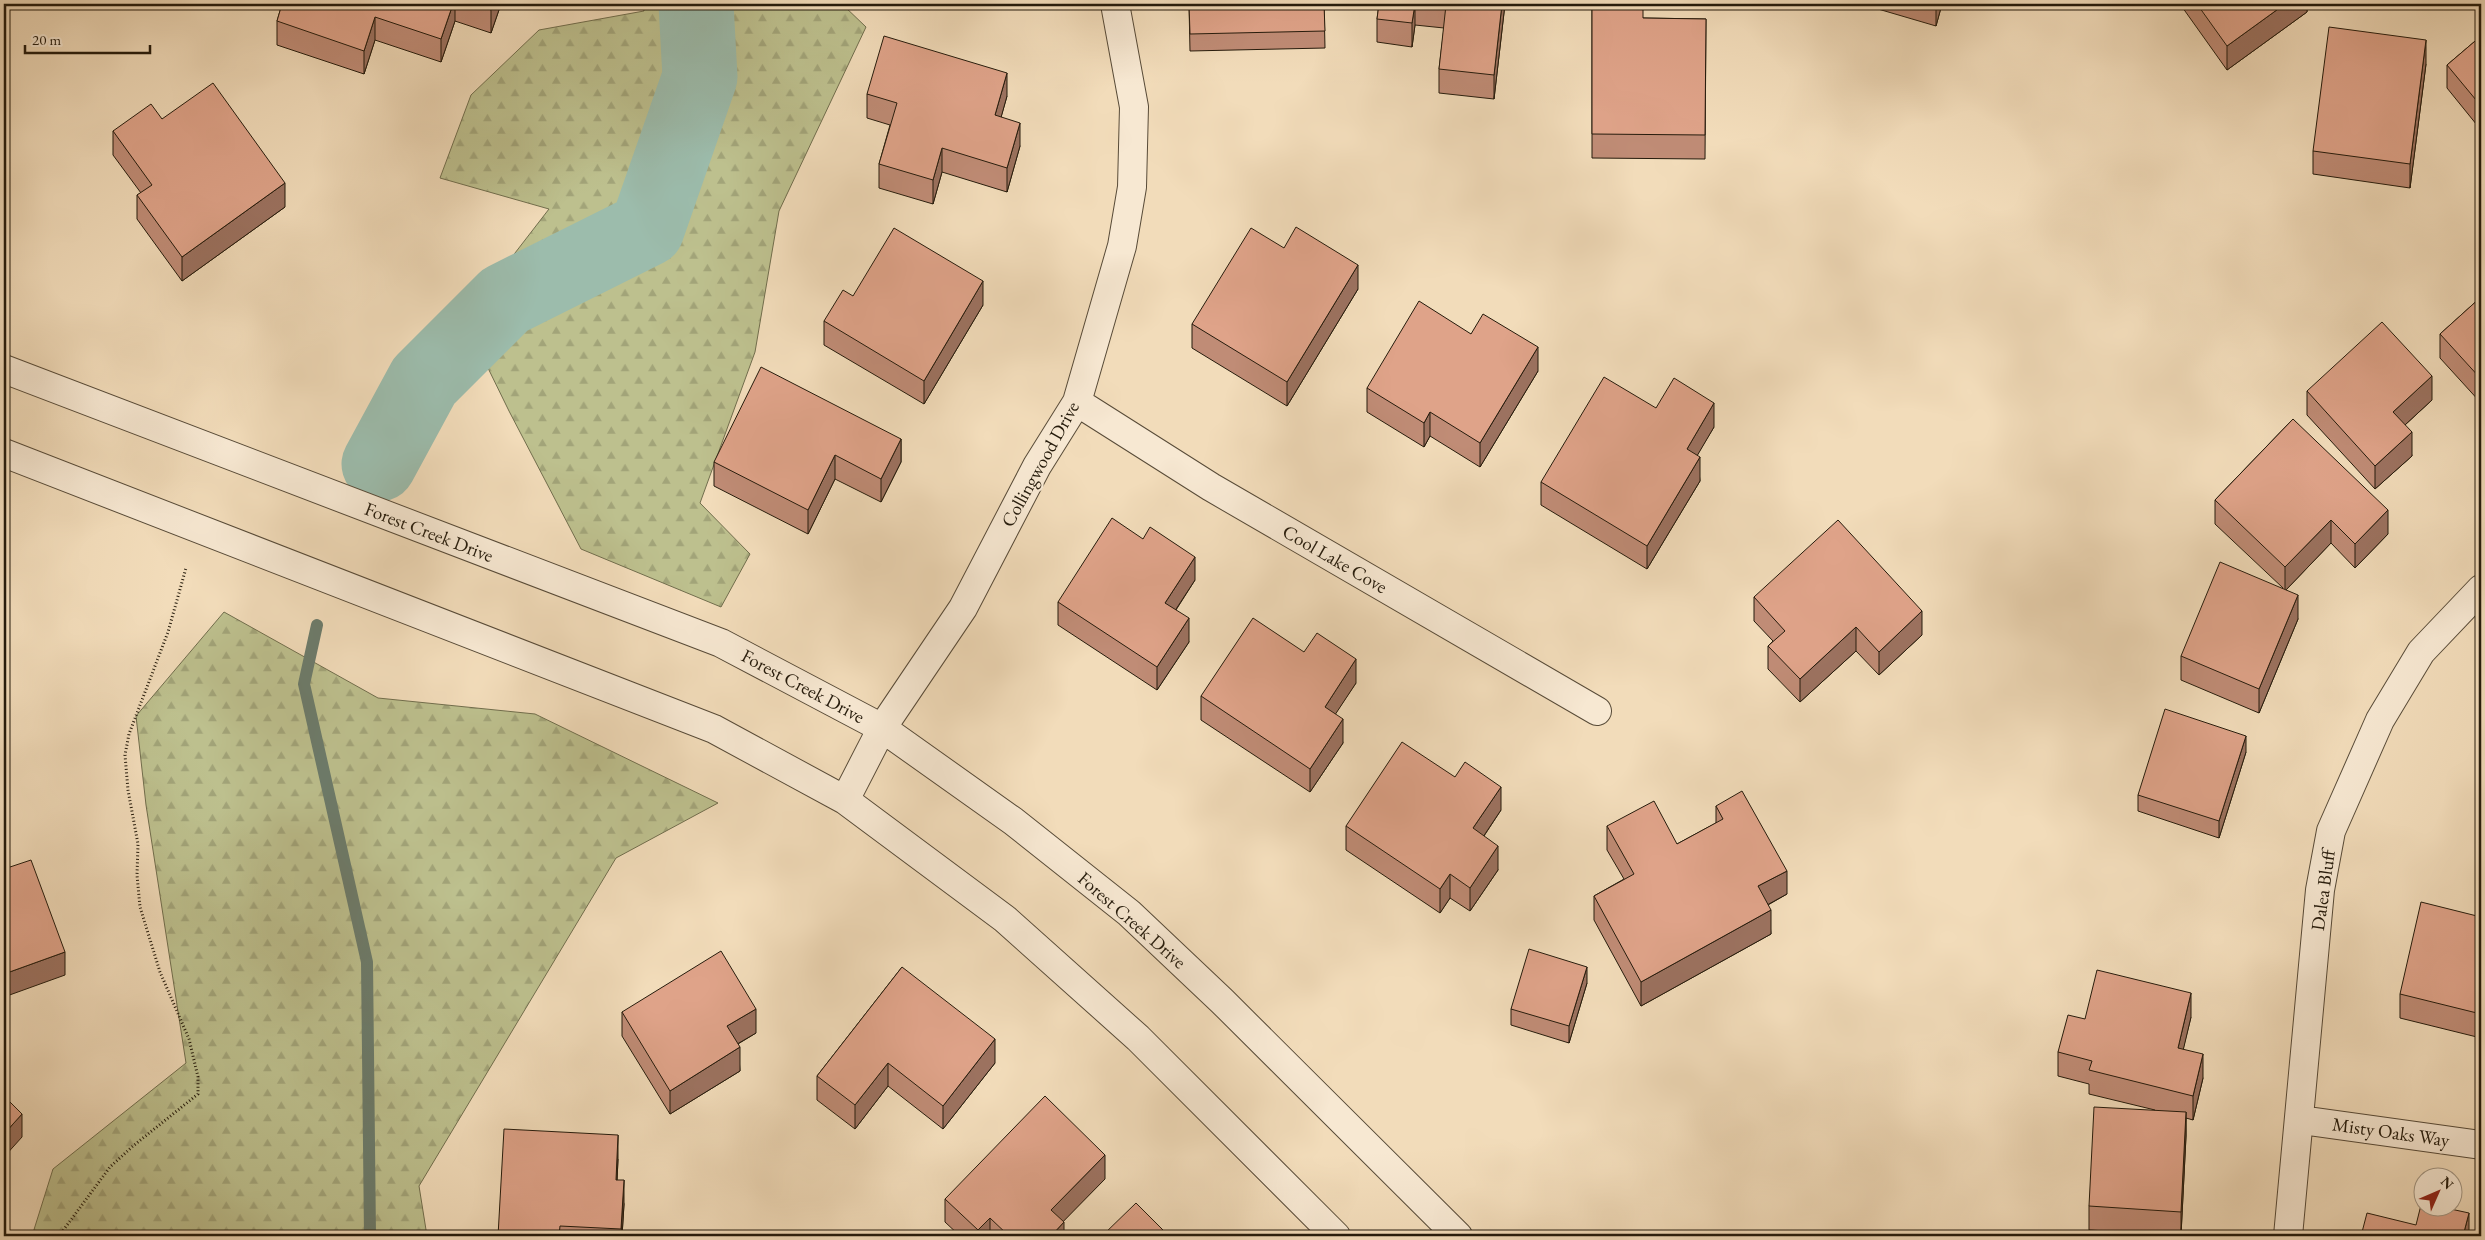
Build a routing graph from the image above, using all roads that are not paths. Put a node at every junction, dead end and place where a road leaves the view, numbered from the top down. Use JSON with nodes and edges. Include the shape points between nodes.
{"nodes":[{"id":1,"x":1115,"y":4,"type":"edge"},
{"id":2,"x":4,"y":369,"type":"edge"},
{"id":3,"x":1077,"y":402,"type":"junction"},
{"id":4,"x":4,"y":453,"type":"edge"},
{"id":5,"x":2481,"y":589,"type":"edge"},
{"id":6,"x":1597,"y":711,"type":"dead end"},
{"id":7,"x":882,"y":728,"type":"junction"},
{"id":8,"x":845,"y":800,"type":"junction"},
{"id":9,"x":2300,"y":1120,"type":"junction"},
{"id":10,"x":2481,"y":1145,"type":"edge"},
{"id":11,"x":1443,"y":1231,"type":"edge"},
{"id":12,"x":1336,"y":1236,"type":"edge"},
{"id":13,"x":2288,"y":1236,"type":"edge"}],
"edges":[{"from":1,"to":3,"type":"street","name":"Collingwood Drive","via":[[1134,107],[1132,187],[1122,246]]},
{"from":2,"to":7,"type":"street","name":"Forest Creek Drive","via":[[721,643]]},
{"from":3,"to":6,"type":"street","name":"Cool Lake Cove","via":[[1211,487]]},
{"from":3,"to":7,"type":"street","name":"Collingwood Drive","via":[[1037,466],[963,608]]},
{"from":4,"to":8,"type":"street","via":[[714,729]]},
{"from":5,"to":9,"type":"street","name":"Dalea Bluff","via":[[2422,652],[2380,720],[2331,831],[2320,890]]},
{"from":7,"to":8,"type":"street","name":"Collingwood Drive"},
{"from":7,"to":11,"type":"street","name":"Forest Creek Drive","via":[[1013,821],[1129,913],[1222,1001]]},
{"from":8,"to":12,"type":"street","via":[[1012,926],[1138,1038]]},
{"from":9,"to":10,"type":"street","name":"Misty Oaks Way"},
{"from":9,"to":13,"type":"street","name":"Dalea Bluff"}]}
